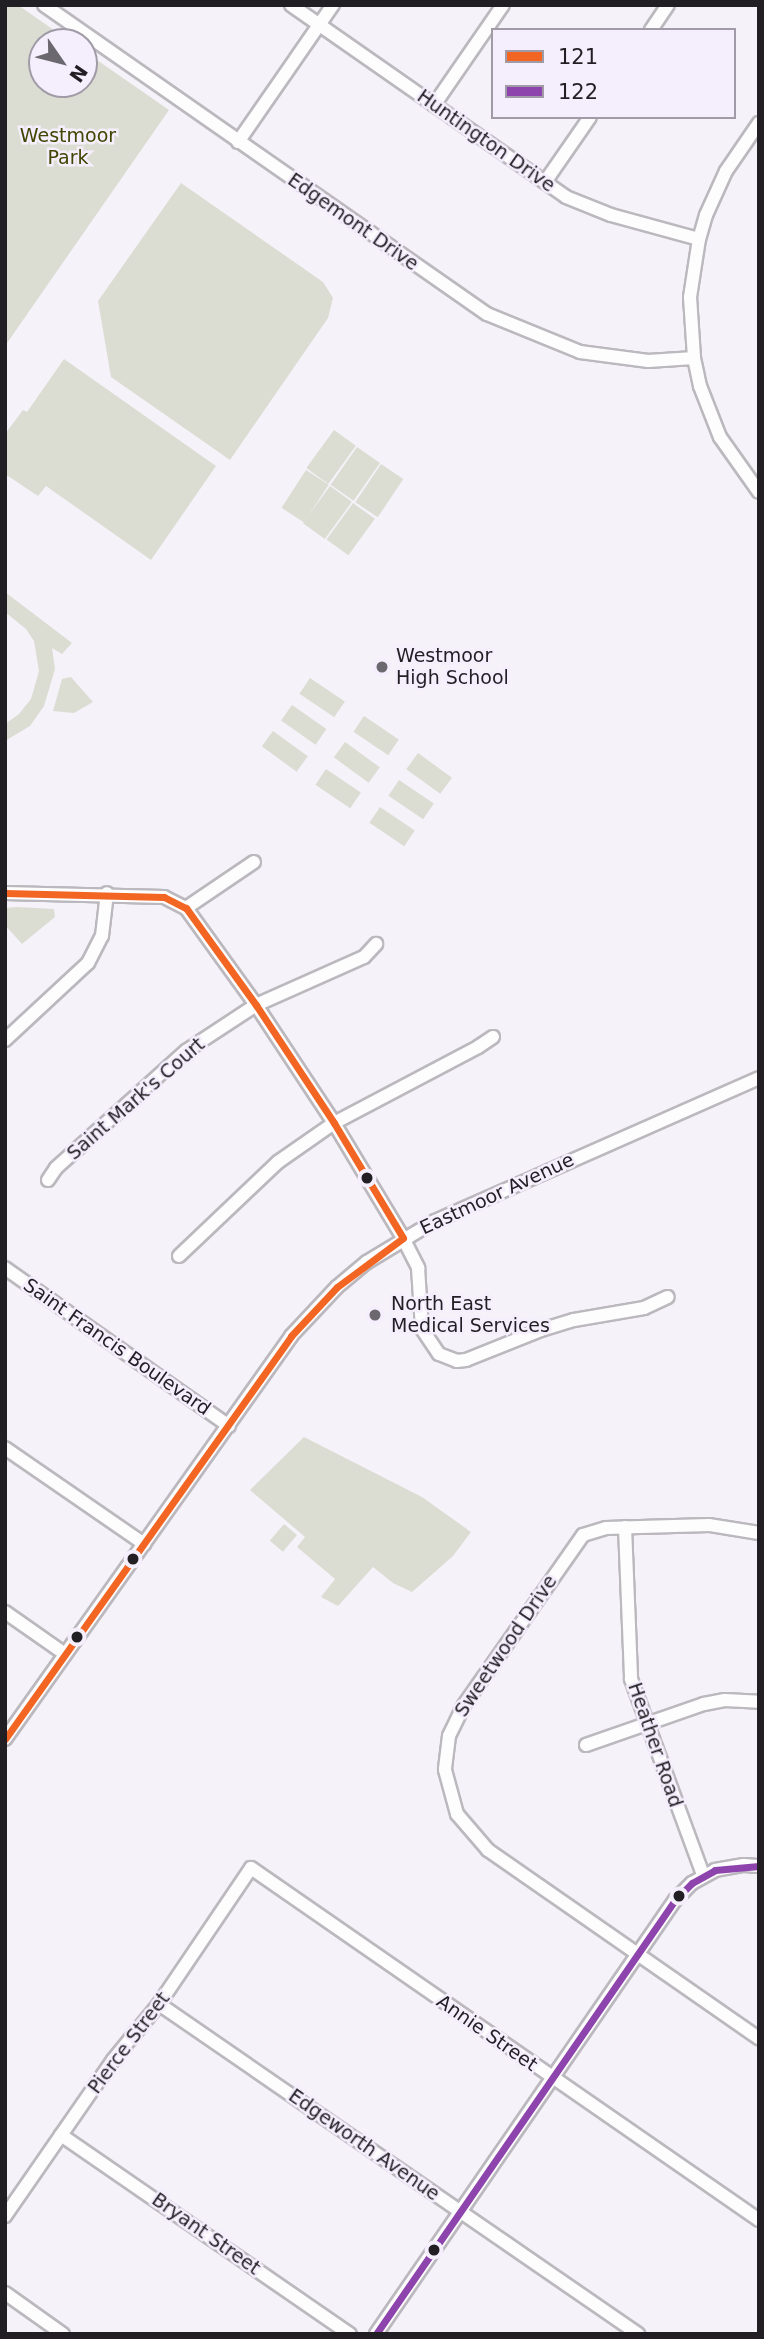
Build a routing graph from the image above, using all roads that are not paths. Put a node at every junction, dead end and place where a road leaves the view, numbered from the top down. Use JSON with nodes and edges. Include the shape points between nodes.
{"nodes":[{"id":1,"x":44,"y":5,"type":"edge"},
{"id":2,"x":291,"y":5,"type":"edge"},
{"id":3,"x":333,"y":5,"type":"edge"},
{"id":4,"x":503,"y":5,"type":"edge"},
{"id":5,"x":668,"y":5,"type":"edge"},
{"id":6,"x":319,"y":25,"type":"junction"},
{"id":7,"x":652,"y":28,"type":"edge"},
{"id":8,"x":434,"y":104,"type":"junction"},
{"id":9,"x":589,"y":119,"type":"edge"},
{"id":10,"x":759,"y":123,"type":"edge"},
{"id":11,"x":238,"y":142,"type":"junction"},
{"id":12,"x":545,"y":182,"type":"junction"},
{"id":13,"x":699,"y":239,"type":"junction"},
{"id":14,"x":694,"y":358,"type":"junction"},
{"id":15,"x":759,"y":492,"type":"edge"},
{"id":16,"x":254,"y":862,"type":"dead end"},
{"id":17,"x":5,"y":893,"type":"edge"},
{"id":18,"x":107,"y":893,"type":"junction"},
{"id":19,"x":186,"y":908,"type":"junction"},
{"id":20,"x":376,"y":944,"type":"dead end"},
{"id":21,"x":256,"y":1005,"type":"junction"},
{"id":22,"x":492,"y":1037,"type":"dead end"},
{"id":23,"x":5,"y":1040,"type":"edge"},
{"id":24,"x":759,"y":1078,"type":"edge"},
{"id":25,"x":334,"y":1123,"type":"junction"},
{"id":26,"x":48,"y":1180,"type":"dead end"},
{"id":27,"x":404,"y":1238,"type":"junction"},
{"id":28,"x":179,"y":1256,"type":"dead end"},
{"id":29,"x":5,"y":1268,"type":"edge"},
{"id":30,"x":668,"y":1297,"type":"dead end"},
{"id":31,"x":229,"y":1426,"type":"junction"},
{"id":32,"x":5,"y":1448,"type":"edge"},
{"id":33,"x":625,"y":1527,"type":"junction"},
{"id":34,"x":759,"y":1533,"type":"edge"},
{"id":35,"x":144,"y":1544,"type":"junction"},
{"id":36,"x":5,"y":1612,"type":"edge"},
{"id":37,"x":65,"y":1654,"type":"junction"},
{"id":38,"x":759,"y":1702,"type":"edge"},
{"id":39,"x":645,"y":1723,"type":"junction"},
{"id":40,"x":5,"y":1739,"type":"edge"},
{"id":41,"x":586,"y":1745,"type":"dead end"},
{"id":42,"x":759,"y":1866,"type":"edge"},
{"id":43,"x":251,"y":1868,"type":"joint"},
{"id":44,"x":703,"y":1875,"type":"junction"},
{"id":45,"x":637,"y":1954,"type":"junction"},
{"id":46,"x":159,"y":2004,"type":"junction"},
{"id":47,"x":759,"y":2038,"type":"edge"},
{"id":48,"x":552,"y":2078,"type":"junction"},
{"id":49,"x":61,"y":2135,"type":"junction"},
{"id":50,"x":460,"y":2211,"type":"junction"},
{"id":51,"x":5,"y":2216,"type":"edge"},
{"id":52,"x":759,"y":2220,"type":"edge"},
{"id":53,"x":5,"y":2294,"type":"edge"},
{"id":54,"x":64,"y":2334,"type":"edge"},
{"id":55,"x":350,"y":2334,"type":"edge"},
{"id":56,"x":376,"y":2334,"type":"edge"},
{"id":57,"x":638,"y":2334,"type":"edge"}],
"edges":[{"from":1,"to":11,"type":"street","name":"Edgemont Drive"},
{"from":2,"to":6,"type":"street","name":"Huntington Drive"},
{"from":3,"to":6,"type":"street"},
{"from":4,"to":8,"type":"street"},
{"from":5,"to":7,"type":"street"},
{"from":6,"to":8,"type":"street","name":"Huntington Drive"},
{"from":6,"to":11,"type":"street"},
{"from":8,"to":12,"type":"street","name":"Huntington Drive"},
{"from":9,"to":12,"type":"street"},
{"from":10,"to":13,"type":"street","via":[[726,171]]},
{"from":11,"to":14,"type":"street","name":"Edgemont Drive","via":[[487,314],[580,352],[648,361]]},
{"from":12,"to":13,"type":"street","name":"Huntington Drive","via":[[588,207]]},
{"from":13,"to":14,"type":"street","via":[[690,297]]},
{"from":14,"to":15,"type":"street","via":[[720,437]]},
{"from":16,"to":19,"type":"street"},
{"from":17,"to":18,"type":"street"},
{"from":18,"to":19,"type":"street","via":[[164,897]]},
{"from":18,"to":23,"type":"street","via":[[102,936],[88,964]]},
{"from":19,"to":21,"type":"street"},
{"from":20,"to":21,"type":"street","name":"Saint Mark's Court","via":[[365,957]]},
{"from":21,"to":25,"type":"street"},
{"from":21,"to":26,"type":"street","name":"Saint Mark's Court","via":[[186,1051]]},
{"from":22,"to":25,"type":"street"},
{"from":24,"to":27,"type":"street","name":"Eastmoor Avenue","via":[[469,1204]]},
{"from":25,"to":27,"type":"street"},
{"from":25,"to":28,"type":"street","via":[[278,1162]]},
{"from":27,"to":30,"type":"street","via":[[418,1268],[422,1328],[432,1348],[448,1359],[466,1360],[573,1320],[643,1308]]},
{"from":27,"to":31,"type":"street","name":"Eastmoor Avenue","via":[[367,1262],[311,1312]]},
{"from":29,"to":31,"type":"street","name":"Saint Francis Boulevard"},
{"from":31,"to":35,"type":"street","name":"Eastmoor Avenue"},
{"from":32,"to":35,"type":"street"},
{"from":33,"to":34,"type":"street","name":"Sweetwood Drive","via":[[709,1525]]},
{"from":33,"to":39,"type":"street","name":"Heather Road","via":[[629,1658]]},
{"from":33,"to":45,"type":"street","name":"Sweetwood Drive","via":[[594,1530],[573,1545],[464,1705],[449,1736],[445,1770],[457,1814],[476,1840]]},
{"from":35,"to":37,"type":"street","name":"Eastmoor Avenue"},
{"from":36,"to":37,"type":"street"},
{"from":37,"to":40,"type":"street","name":"Eastmoor Avenue"},
{"from":38,"to":39,"type":"street","via":[[704,1704]]},
{"from":39,"to":41,"type":"street"},
{"from":39,"to":44,"type":"street","name":"Heather Road"},
{"from":42,"to":44,"type":"street","via":[[729,1866]]},
{"from":43,"to":46,"type":"street","name":"Pierce Street"},
{"from":43,"to":48,"type":"street","name":"Annie Street"},
{"from":44,"to":45,"type":"street","via":[[675,1900]]},
{"from":45,"to":47,"type":"street","name":"Sweetwood Drive"},
{"from":45,"to":48,"type":"street"},
{"from":46,"to":49,"type":"street","name":"Pierce Street"},
{"from":46,"to":50,"type":"street","name":"Edgeworth Avenue"},
{"from":48,"to":50,"type":"street"},
{"from":48,"to":52,"type":"street","name":"Annie Street"},
{"from":49,"to":51,"type":"street","name":"Pierce Street"},
{"from":49,"to":55,"type":"street","name":"Bryant Street"},
{"from":50,"to":56,"type":"street"},
{"from":50,"to":57,"type":"street","name":"Edgeworth Avenue"},
{"from":53,"to":54,"type":"street"}]}
